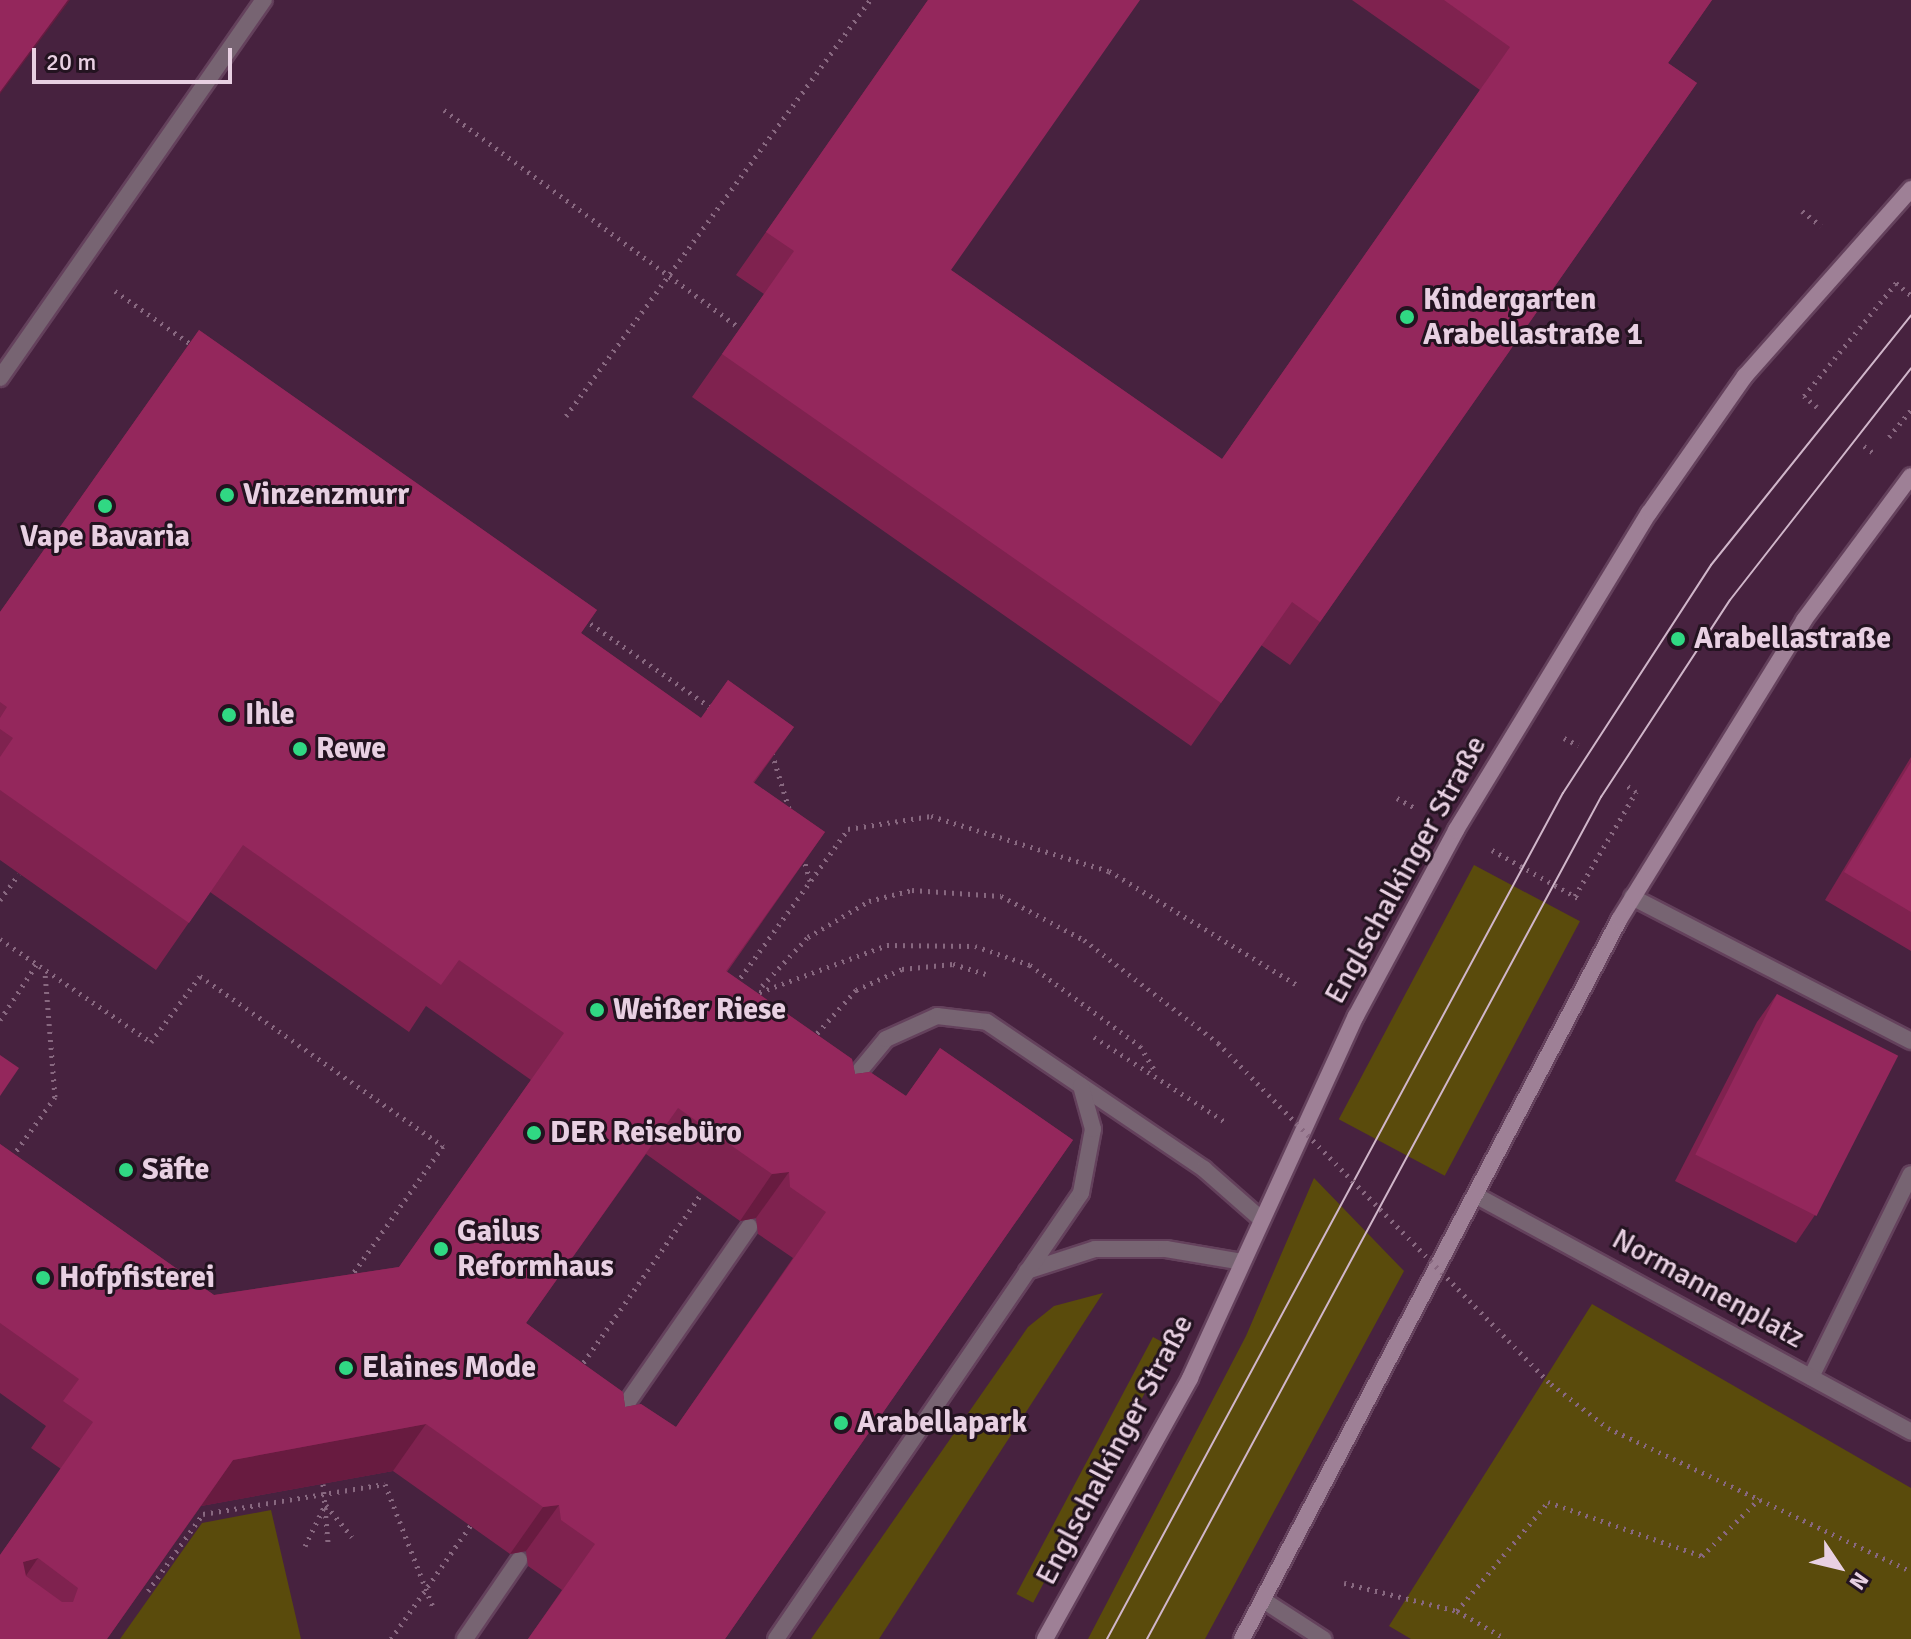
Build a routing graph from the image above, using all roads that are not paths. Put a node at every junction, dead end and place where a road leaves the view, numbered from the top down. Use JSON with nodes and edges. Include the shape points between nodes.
{"nodes":[{"id":1,"x":264,"y":0,"type":"edge"},
{"id":2,"x":1911,"y":189,"type":"edge"},
{"id":3,"x":0,"y":378,"type":"edge"},
{"id":4,"x":1911,"y":476,"type":"edge"},
{"id":5,"x":1632,"y":897,"type":"junction"},
{"id":6,"x":1911,"y":1041,"type":"edge"},
{"id":7,"x":1081,"y":1086,"type":"junction"},
{"id":8,"x":828,"y":1112,"type":"edge"},
{"id":9,"x":1911,"y":1174,"type":"edge"},
{"id":10,"x":1477,"y":1196,"type":"junction"},
{"id":11,"x":1261,"y":1219,"type":"junction"},
{"id":12,"x":749,"y":1227,"type":"edge"},
{"id":13,"x":1242,"y":1262,"type":"junction"},
{"id":14,"x":1027,"y":1271,"type":"junction"},
{"id":15,"x":1811,"y":1377,"type":"junction"},
{"id":16,"x":1911,"y":1432,"type":"edge"},
{"id":17,"x":599,"y":1445,"type":"edge"},
{"id":18,"x":519,"y":1560,"type":"edge"},
{"id":19,"x":1263,"y":1600,"type":"junction"},
{"id":20,"x":465,"y":1639,"type":"edge"},
{"id":21,"x":776,"y":1639,"type":"edge"},
{"id":22,"x":1045,"y":1639,"type":"edge"},
{"id":23,"x":1242,"y":1639,"type":"edge"},
{"id":24,"x":1323,"y":1639,"type":"edge"}],
"edges":[{"from":1,"to":3,"type":"street"},
{"from":2,"to":11,"type":"main road","name":"Englschalkinger Straße","via":[[1736,388],[1649,513],[1456,830],[1356,1016]]},
{"from":4,"to":5,"type":"main road","via":[[1804,620]]},
{"from":5,"to":6,"type":"street"},
{"from":5,"to":10,"type":"main road"},
{"from":7,"to":8,"type":"street","via":[[987,1022],[937,1016],[886,1039]]},
{"from":7,"to":11,"type":"street","via":[[1204,1169]]},
{"from":7,"to":14,"type":"street","via":[[1093,1129],[1081,1193]]},
{"from":9,"to":15,"type":"street"},
{"from":10,"to":15,"type":"street","name":"Normannenplatz"},
{"from":10,"to":19,"type":"main road"},
{"from":11,"to":13,"type":"main road","name":"Englschalkinger Straße"},
{"from":12,"to":17,"type":"street"},
{"from":13,"to":14,"type":"street","via":[[1166,1249],[1095,1249]]},
{"from":13,"to":22,"type":"main road","name":"Englschalkinger Straße","via":[[1137,1481]]},
{"from":14,"to":21,"type":"street"},
{"from":15,"to":16,"type":"street","name":"Normannenplatz"},
{"from":18,"to":20,"type":"street"},
{"from":19,"to":23,"type":"main road"},
{"from":19,"to":24,"type":"street"}]}
